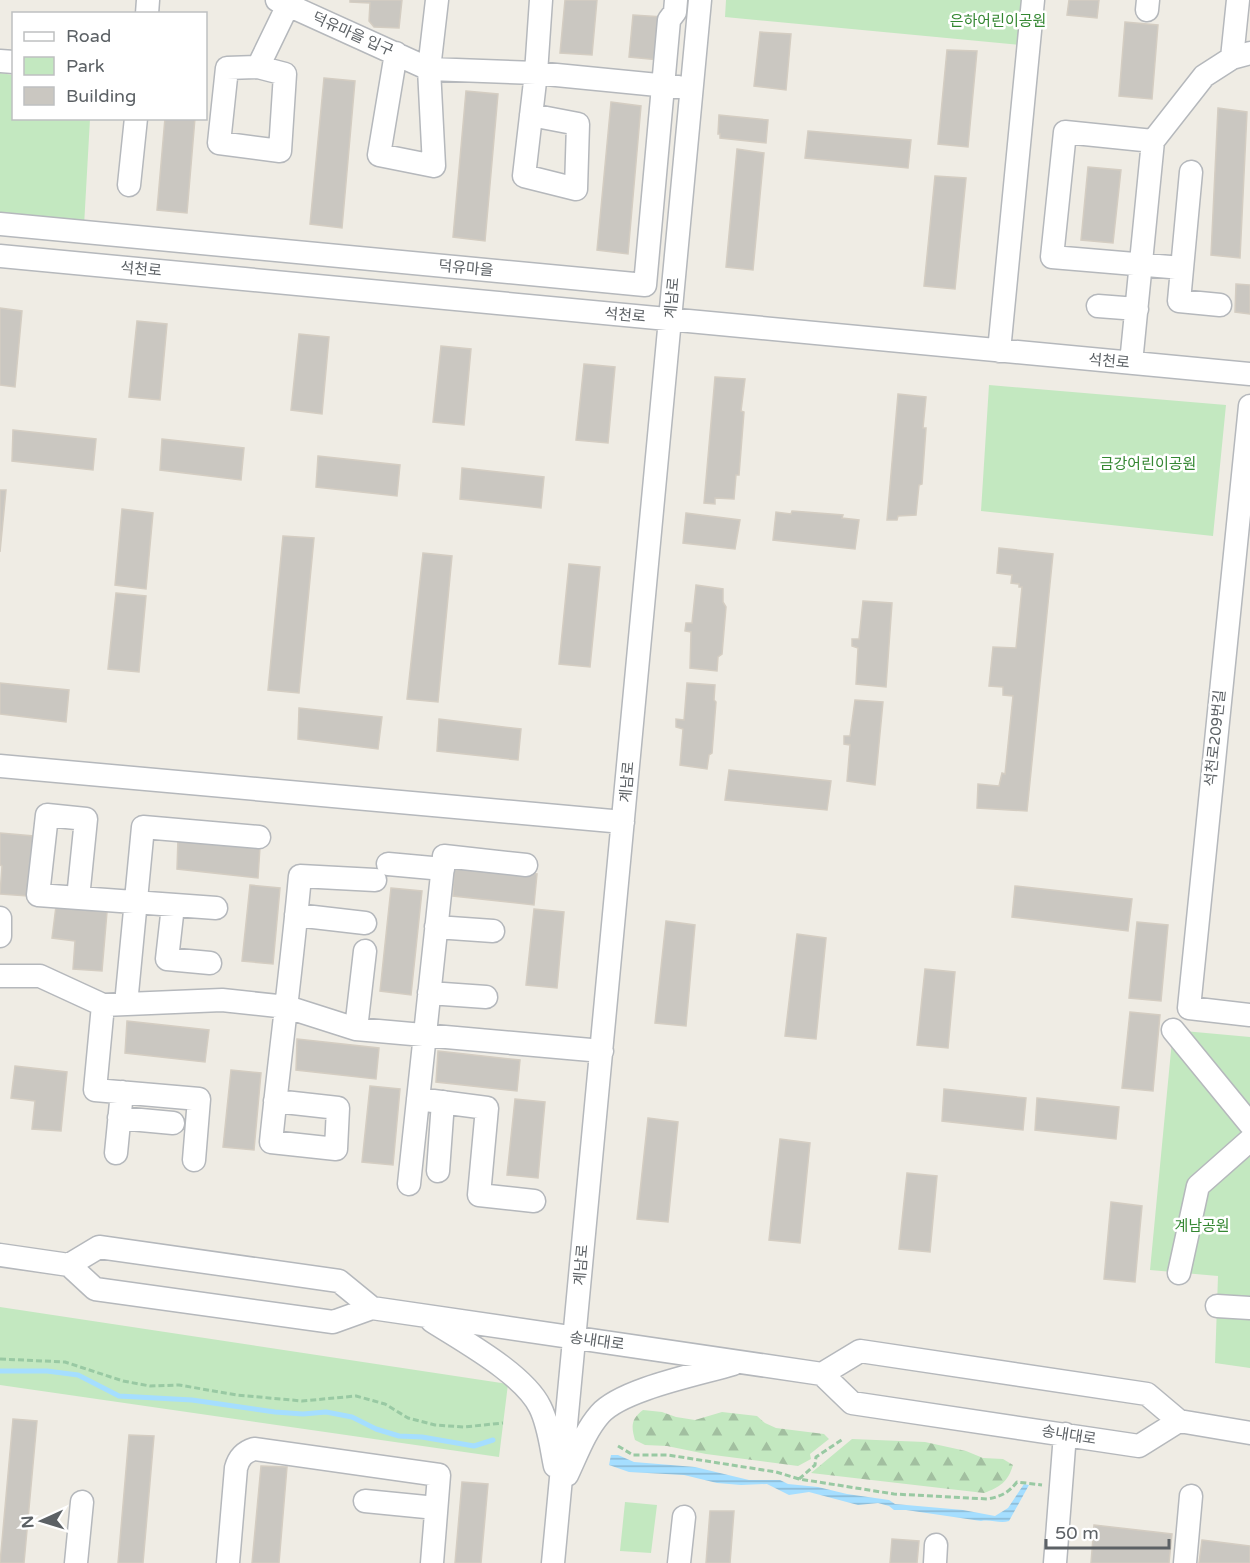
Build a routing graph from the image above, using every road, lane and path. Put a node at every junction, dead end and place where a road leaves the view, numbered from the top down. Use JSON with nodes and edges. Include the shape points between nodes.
{"nodes":[{"id":1,"x":437,"y":0,"type":"edge"},
{"id":2,"x":542,"y":0,"type":"edge"},
{"id":3,"x":676,"y":0,"type":"edge"},
{"id":4,"x":700,"y":0,"type":"edge"},
{"id":5,"x":1033,"y":0,"type":"edge"},
{"id":6,"x":1238,"y":0,"type":"edge"},
{"id":7,"x":282,"y":2,"type":"edge"},
{"id":8,"x":396,"y":53,"type":"junction"},
{"id":9,"x":1241,"y":55,"type":"edge"},
{"id":10,"x":258,"y":67,"type":"dead end"},
{"id":11,"x":429,"y":69,"type":"junction"},
{"id":12,"x":536,"y":73,"type":"junction"},
{"id":13,"x":663,"y":86,"type":"junction"},
{"id":14,"x":692,"y":88,"type":"junction"},
{"id":15,"x":531,"y":115,"type":"dead end"},
{"id":16,"x":136,"y":120,"type":"edge"},
{"id":17,"x":1153,"y":141,"type":"junction"},
{"id":18,"x":1191,"y":172,"type":"dead end"},
{"id":19,"x":129,"y":185,"type":"dead end"},
{"id":20,"x":0,"y":224,"type":"edge"},
{"id":21,"x":0,"y":256,"type":"edge"},
{"id":22,"x":1141,"y":264,"type":"junction"},
{"id":23,"x":1182,"y":268,"type":"junction"},
{"id":24,"x":1220,"y":305,"type":"dead end"},
{"id":25,"x":1098,"y":306,"type":"dead end"},
{"id":26,"x":1137,"y":309,"type":"junction"},
{"id":27,"x":670,"y":320,"type":"junction"},
{"id":28,"x":999,"y":351,"type":"junction"},
{"id":29,"x":1131,"y":363,"type":"junction"},
{"id":30,"x":1250,"y":375,"type":"edge"},
{"id":31,"x":1250,"y":406,"type":"edge"},
{"id":32,"x":1240,"y":595,"type":"edge"},
{"id":33,"x":0,"y":766,"type":"edge"},
{"id":34,"x":623,"y":822,"type":"junction"},
{"id":35,"x":259,"y":837,"type":"dead end"},
{"id":36,"x":526,"y":865,"type":"dead end"},
{"id":37,"x":443,"y":869,"type":"junction"},
{"id":38,"x":78,"y":898,"type":"dead end"},
{"id":39,"x":136,"y":903,"type":"junction"},
{"id":40,"x":173,"y":906,"type":"junction"},
{"id":41,"x":216,"y":908,"type":"dead end"},
{"id":42,"x":296,"y":915,"type":"junction"},
{"id":43,"x":0,"y":918,"type":"edge"},
{"id":44,"x":365,"y":922,"type":"dead end"},
{"id":45,"x":436,"y":927,"type":"junction"},
{"id":46,"x":493,"y":931,"type":"dead end"},
{"id":47,"x":0,"y":936,"type":"edge"},
{"id":48,"x":365,"y":951,"type":"dead end"},
{"id":49,"x":210,"y":963,"type":"dead end"},
{"id":50,"x":0,"y":976,"type":"edge"},
{"id":51,"x":429,"y":993,"type":"junction"},
{"id":52,"x":486,"y":997,"type":"dead end"},
{"id":53,"x":126,"y":1004,"type":"junction"},
{"id":54,"x":103,"y":1005,"type":"junction"},
{"id":55,"x":287,"y":1007,"type":"junction"},
{"id":56,"x":1250,"y":1015,"type":"edge"},
{"id":57,"x":356,"y":1029,"type":"junction"},
{"id":58,"x":1173,"y":1030,"type":"dead end"},
{"id":59,"x":425,"y":1035,"type":"junction"},
{"id":60,"x":602,"y":1051,"type":"junction"},
{"id":61,"x":122,"y":1092,"type":"junction"},
{"id":62,"x":418,"y":1099,"type":"junction"},
{"id":63,"x":275,"y":1101,"type":"dead end"},
{"id":64,"x":443,"y":1102,"type":"junction"},
{"id":65,"x":119,"y":1118,"type":"junction"},
{"id":66,"x":173,"y":1123,"type":"dead end"},
{"id":67,"x":1250,"y":1124,"type":"edge"},
{"id":68,"x":1250,"y":1140,"type":"edge"},
{"id":69,"x":116,"y":1153,"type":"dead end"},
{"id":70,"x":194,"y":1160,"type":"dead end"},
{"id":71,"x":438,"y":1171,"type":"dead end"},
{"id":72,"x":409,"y":1184,"type":"dead end"},
{"id":73,"x":534,"y":1201,"type":"dead end"},
{"id":74,"x":0,"y":1255,"type":"edge"},
{"id":75,"x":69,"y":1265,"type":"junction"},
{"id":76,"x":1179,"y":1273,"type":"dead end"},
{"id":77,"x":1217,"y":1306,"type":"dead end"},
{"id":78,"x":372,"y":1308,"type":"junction"},
{"id":79,"x":1250,"y":1308,"type":"edge"},
{"id":80,"x":425,"y":1317,"type":"junction"},
{"id":81,"x":575,"y":1338,"type":"junction"},
{"id":82,"x":0,"y":1359,"type":"edge"},
{"id":83,"x":739,"y":1362,"type":"junction"},
{"id":84,"x":822,"y":1374,"type":"junction"},
{"id":85,"x":1179,"y":1421,"type":"junction"},
{"id":86,"x":502,"y":1423,"type":"dead end"},
{"id":87,"x":1250,"y":1433,"type":"edge"},
{"id":88,"x":1065,"y":1434,"type":"junction"},
{"id":89,"x":843,"y":1439,"type":"dead end"},
{"id":90,"x":618,"y":1446,"type":"dead end"},
{"id":91,"x":799,"y":1479,"type":"junction"},
{"id":92,"x":1042,"y":1485,"type":"dead end"},
{"id":93,"x":560,"y":1490,"type":"junction"},
{"id":94,"x":1191,"y":1496,"type":"dead end"},
{"id":95,"x":365,"y":1501,"type":"dead end"},
{"id":96,"x":82,"y":1503,"type":"dead end"},
{"id":97,"x":436,"y":1508,"type":"junction"},
{"id":98,"x":684,"y":1517,"type":"dead end"},
{"id":99,"x":76,"y":1563,"type":"edge"},
{"id":100,"x":228,"y":1563,"type":"edge"},
{"id":101,"x":432,"y":1563,"type":"edge"},
{"id":102,"x":553,"y":1563,"type":"edge"},
{"id":103,"x":679,"y":1563,"type":"edge"},
{"id":104,"x":1055,"y":1563,"type":"edge"},
{"id":105,"x":1185,"y":1563,"type":"edge"}],
"edges":[{"from":1,"to":11,"type":"street"},
{"from":2,"to":12,"type":"street"},
{"from":3,"to":13,"type":"street","name":"덕유마을","via":[[675,12],[669,20]]},
{"from":4,"to":14,"type":"street","name":"계남로"},
{"from":5,"to":28,"type":"street"},
{"from":6,"to":9,"type":"street"},
{"from":7,"to":8,"type":"street","name":"덕유마을 입구"},
{"from":7,"to":10,"type":"street"},
{"from":8,"to":11,"type":"street","name":"덕유마을 입구"},
{"from":8,"to":11,"type":"street","via":[[379,155],[434,166]]},
{"from":9,"to":17,"type":"street","via":[[1204,76]]},
{"from":11,"to":12,"type":"street"},
{"from":12,"to":13,"type":"street"},
{"from":12,"to":15,"type":"street"},
{"from":13,"to":14,"type":"street"},
{"from":13,"to":20,"type":"street","name":"덕유마을","via":[[645,285]]},
{"from":14,"to":27,"type":"street","name":"계남로"},
{"from":16,"to":19,"type":"street"},
{"from":17,"to":22,"type":"street"},
{"from":17,"to":22,"type":"street","via":[[1065,132],[1052,257]]},
{"from":18,"to":23,"type":"street"},
{"from":21,"to":27,"type":"street","name":"석천로"},
{"from":22,"to":23,"type":"street"},
{"from":22,"to":26,"type":"street"},
{"from":23,"to":24,"type":"street","via":[[1179,301]]},
{"from":25,"to":26,"type":"street"},
{"from":26,"to":29,"type":"street"},
{"from":27,"to":28,"type":"street","name":"석천로"},
{"from":27,"to":34,"type":"street","name":"계남로"},
{"from":28,"to":29,"type":"street","name":"석천로"},
{"from":29,"to":30,"type":"street","name":"석천로"},
{"from":31,"to":32,"type":"street","name":"석천로209번길"},
{"from":32,"to":56,"type":"street","name":"석천로209번길","via":[[1189,1008]]},
{"from":33,"to":34,"type":"street"},
{"from":34,"to":60,"type":"street","name":"계남로"},
{"from":35,"to":39,"type":"street","via":[[143,827]]},
{"from":36,"to":37,"type":"street","via":[[444,856]]},
{"from":37,"to":42,"type":"street","via":[[300,876]]},
{"from":37,"to":45,"type":"street"},
{"from":38,"to":39,"type":"street"},
{"from":39,"to":40,"type":"street"},
{"from":39,"to":53,"type":"street"},
{"from":40,"to":41,"type":"street"},
{"from":40,"to":49,"type":"street","via":[[167,959]]},
{"from":42,"to":44,"type":"street"},
{"from":42,"to":55,"type":"street"},
{"from":43,"to":47,"type":"street"},
{"from":45,"to":46,"type":"street"},
{"from":45,"to":51,"type":"street"},
{"from":48,"to":57,"type":"street"},
{"from":50,"to":54,"type":"street","via":[[40,976]]},
{"from":51,"to":52,"type":"street"},
{"from":51,"to":59,"type":"street"},
{"from":53,"to":54,"type":"street"},
{"from":53,"to":55,"type":"street","via":[[222,1000]]},
{"from":54,"to":61,"type":"street","via":[[95,1090]]},
{"from":55,"to":57,"type":"street"},
{"from":55,"to":63,"type":"street"},
{"from":57,"to":59,"type":"street"},
{"from":58,"to":67,"type":"street"},
{"from":59,"to":60,"type":"street"},
{"from":59,"to":62,"type":"street"},
{"from":60,"to":81,"type":"street","name":"계남로"},
{"from":61,"to":65,"type":"street"},
{"from":61,"to":70,"type":"street","via":[[199,1099]]},
{"from":62,"to":64,"type":"street"},
{"from":62,"to":72,"type":"street"},
{"from":64,"to":71,"type":"street"},
{"from":64,"to":73,"type":"street","via":[[487,1108],[479,1195]]},
{"from":65,"to":66,"type":"street"},
{"from":65,"to":69,"type":"street"},
{"from":68,"to":76,"type":"street","via":[[1198,1186]]},
{"from":74,"to":75,"type":"street"},
{"from":75,"to":78,"type":"street","via":[[95,1289],[333,1323]]},
{"from":75,"to":78,"type":"street","name":"송내대로","via":[[99,1247],[122,1250],[339,1281]]},
{"from":77,"to":79,"type":"street"},
{"from":78,"to":80,"type":"street","name":"송내대로"},
{"from":80,"to":81,"type":"street","name":"송내대로"},
{"from":80,"to":93,"type":"street","via":[[486,1356],[531,1394],[547,1425]]},
{"from":81,"to":83,"type":"street","name":"송내대로"},
{"from":81,"to":93,"type":"street","name":"계남로"},
{"from":82,"to":86,"type":"path","via":[[65,1362],[150,1386],[178,1385],[302,1401],[356,1396],[435,1425]]},
{"from":83,"to":84,"type":"street","name":"송내대로"},
{"from":83,"to":93,"type":"street","via":[[611,1403],[589,1429]]},
{"from":84,"to":85,"type":"street","via":[[860,1351],[1147,1394]]},
{"from":84,"to":88,"type":"street","name":"송내대로","via":[[852,1403]]},
{"from":85,"to":87,"type":"street"},
{"from":85,"to":88,"type":"street","name":"송내대로","via":[[1139,1446]]},
{"from":88,"to":104,"type":"street"},
{"from":89,"to":91,"type":"path","via":[[816,1457],[815,1465]]},
{"from":90,"to":91,"type":"path","via":[[633,1455],[668,1455]]},
{"from":91,"to":92,"type":"path","via":[[894,1494],[988,1499],[1001,1497],[1017,1482]]},
{"from":93,"to":102,"type":"street","name":"계남로"},
{"from":94,"to":105,"type":"street"},
{"from":95,"to":97,"type":"street"},
{"from":96,"to":99,"type":"street"},
{"from":97,"to":100,"type":"street","via":[[439,1475],[246,1451],[236,1468]]},
{"from":97,"to":101,"type":"street"},
{"from":98,"to":103,"type":"street"}]}
